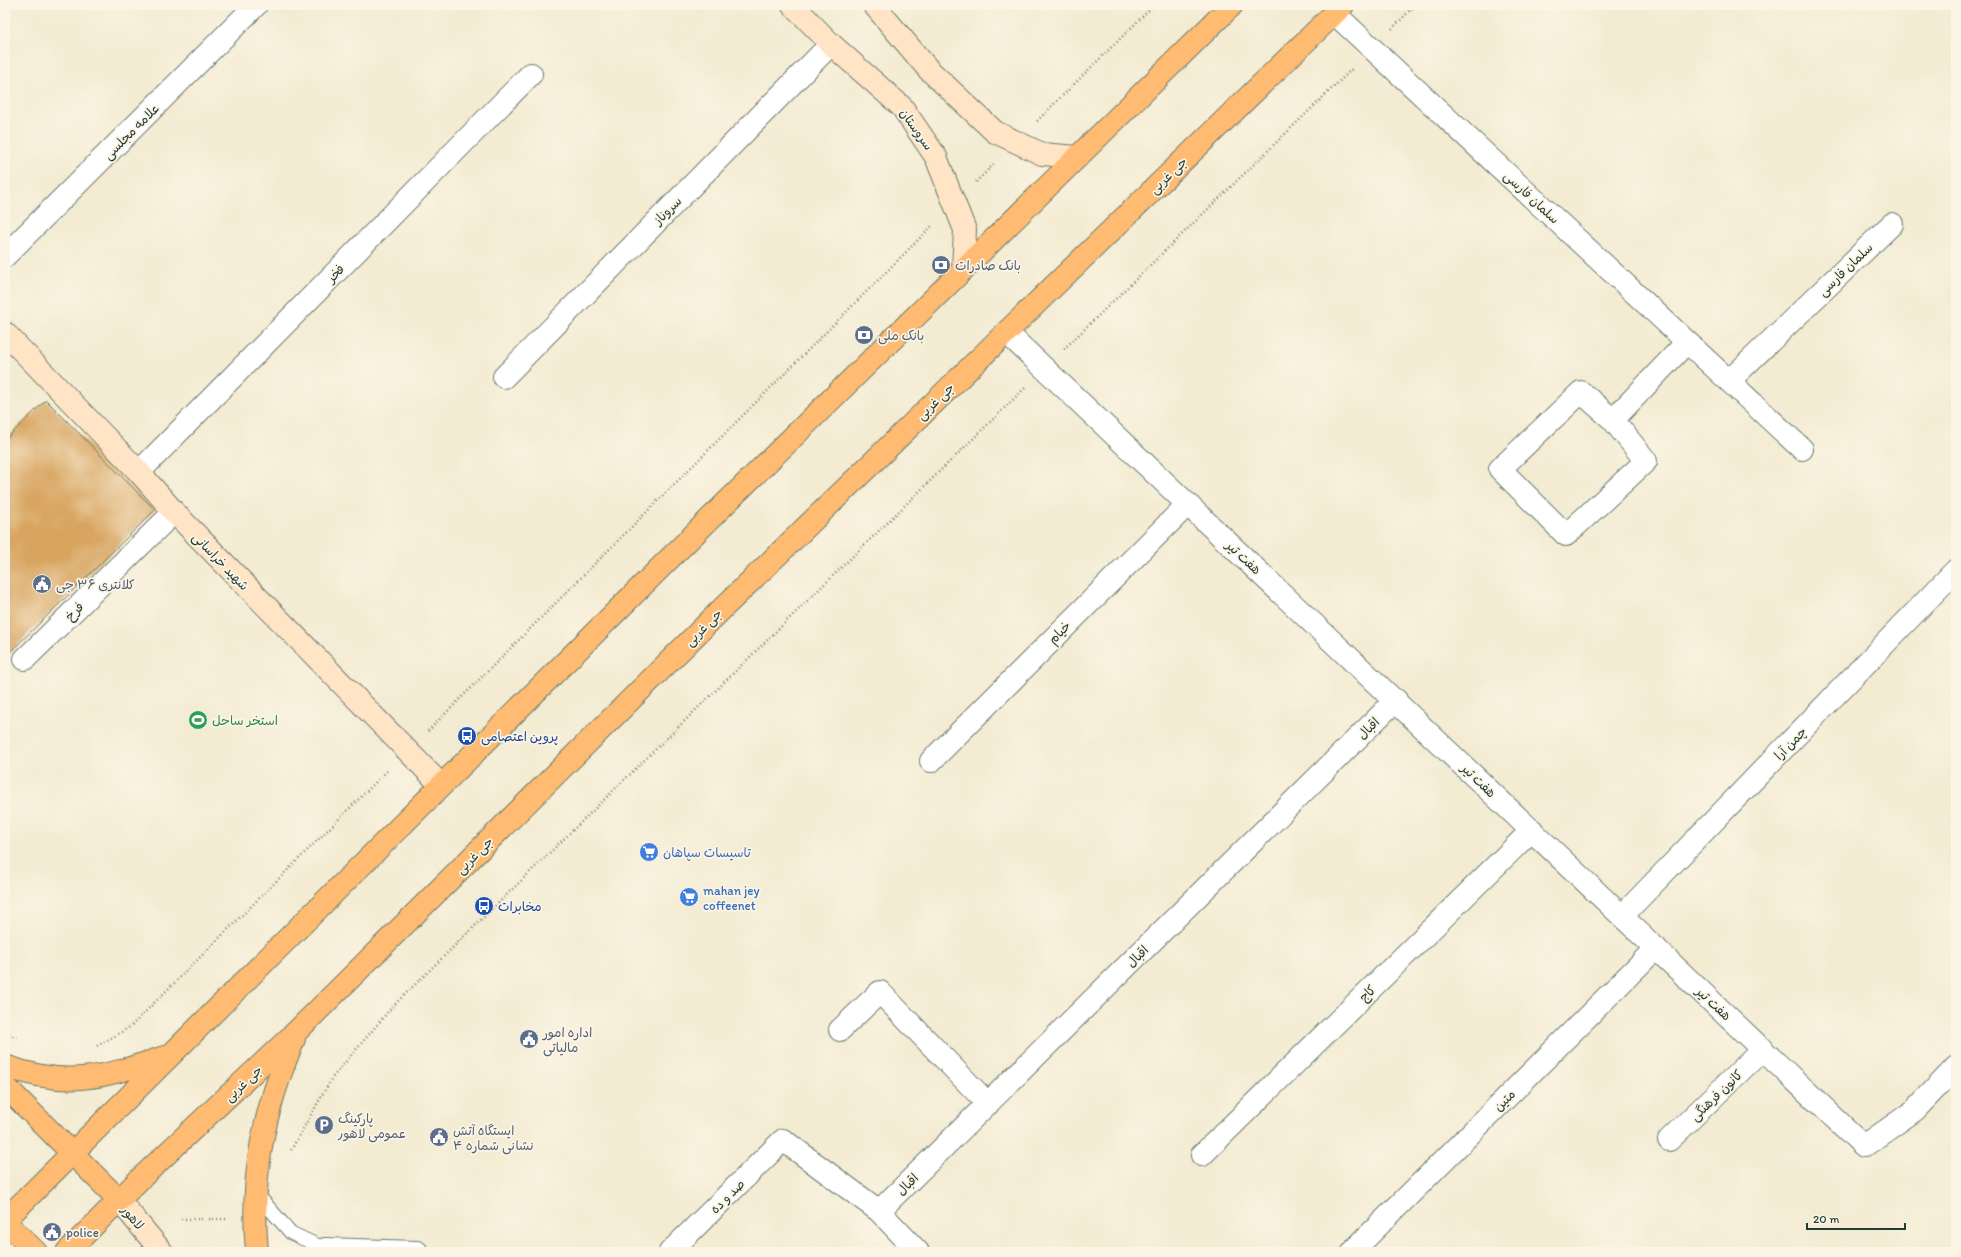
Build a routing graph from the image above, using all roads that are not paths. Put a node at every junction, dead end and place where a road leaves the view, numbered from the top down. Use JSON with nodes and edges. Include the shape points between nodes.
{"nodes":[{"id":1,"x":256,"y":5,"type":"edge"},
{"id":2,"x":793,"y":5,"type":"edge"},
{"id":3,"x":874,"y":5,"type":"edge"},
{"id":4,"x":1232,"y":5,"type":"edge"},
{"id":5,"x":1338,"y":9,"type":"edge"},
{"id":6,"x":831,"y":44,"type":"junction"},
{"id":7,"x":531,"y":74,"type":"dead end"},
{"id":8,"x":1077,"y":157,"type":"junction"},
{"id":9,"x":1892,"y":224,"type":"dead end"},
{"id":10,"x":5,"y":256,"type":"edge"},
{"id":11,"x":963,"y":269,"type":"junction"},
{"id":12,"x":1006,"y":332,"type":"junction"},
{"id":13,"x":5,"y":333,"type":"edge"},
{"id":14,"x":1687,"y":342,"type":"junction"},
{"id":15,"x":504,"y":377,"type":"dead end"},
{"id":16,"x":1729,"y":381,"type":"junction"},
{"id":17,"x":1613,"y":420,"type":"junction"},
{"id":18,"x":1802,"y":449,"type":"dead end"},
{"id":19,"x":140,"y":472,"type":"junction"},
{"id":20,"x":1188,"y":504,"type":"junction"},
{"id":21,"x":174,"y":512,"type":"junction"},
{"id":22,"x":1956,"y":570,"type":"edge"},
{"id":23,"x":25,"y":659,"type":"dead end"},
{"id":24,"x":1396,"y":700,"type":"junction"},
{"id":25,"x":931,"y":761,"type":"dead end"},
{"id":26,"x":442,"y":785,"type":"junction"},
{"id":27,"x":1532,"y":830,"type":"junction"},
{"id":28,"x":1623,"y":915,"type":"junction"},
{"id":29,"x":1656,"y":948,"type":"junction"},
{"id":30,"x":840,"y":1030,"type":"dead end"},
{"id":31,"x":297,"y":1031,"type":"junction"},
{"id":32,"x":1763,"y":1049,"type":"junction"},
{"id":33,"x":168,"y":1056,"type":"junction"},
{"id":34,"x":5,"y":1066,"type":"edge"},
{"id":35,"x":1956,"y":1067,"type":"edge"},
{"id":36,"x":5,"y":1086,"type":"edge"},
{"id":37,"x":988,"y":1104,"type":"junction"},
{"id":38,"x":1669,"y":1140,"type":"dead end"},
{"id":39,"x":74,"y":1154,"type":"junction"},
{"id":40,"x":1202,"y":1155,"type":"dead end"},
{"id":41,"x":255,"y":1192,"type":"junction"},
{"id":42,"x":119,"y":1200,"type":"junction"},
{"id":43,"x":879,"y":1211,"type":"junction"},
{"id":44,"x":5,"y":1221,"type":"edge"},
{"id":45,"x":325,"y":1250,"type":"edge"},
{"id":46,"x":36,"y":1252,"type":"edge"},
{"id":47,"x":67,"y":1252,"type":"edge"},
{"id":48,"x":162,"y":1252,"type":"edge"},
{"id":49,"x":257,"y":1252,"type":"edge"},
{"id":50,"x":417,"y":1252,"type":"edge"},
{"id":51,"x":670,"y":1252,"type":"edge"},
{"id":52,"x":918,"y":1252,"type":"edge"},
{"id":53,"x":1352,"y":1252,"type":"edge"}],
"edges":[{"from":1,"to":10,"type":"street","name":"علامه مجلسی"},
{"from":2,"to":6,"type":"street","name":"سروستان"},
{"from":3,"to":8,"type":"street","via":[[928,69],[995,132],[1042,154]]},
{"from":4,"to":8,"type":"main road"},
{"from":5,"to":12,"type":"main road","name":"جی غربی"},
{"from":5,"to":14,"type":"street","name":"سلمان فارسی","via":[[1373,48]]},
{"from":6,"to":11,"type":"street","name":"سروستان","via":[[902,107],[936,156],[965,230]]},
{"from":6,"to":15,"type":"street","name":"سروناز"},
{"from":7,"to":19,"type":"street","name":"فخر"},
{"from":8,"to":11,"type":"main road"},
{"from":9,"to":16,"type":"street","name":"سلمان فارسی"},
{"from":11,"to":26,"type":"main road"},
{"from":12,"to":20,"type":"street","name":"هفت تیر"},
{"from":12,"to":31,"type":"main road","name":"جی غربی","via":[[727,604]]},
{"from":13,"to":19,"type":"street","name":"شهید خراسانی"},
{"from":14,"to":16,"type":"street","name":"سلمان فارسی"},
{"from":14,"to":17,"type":"street"},
{"from":16,"to":18,"type":"street","name":"سلمان فارسی"},
{"from":17,"to":17,"type":"street","via":[[1581,392],[1500,469],[1566,535],[1646,461]]},
{"from":19,"to":21,"type":"street","name":"شهید خراسانی"},
{"from":20,"to":24,"type":"street","name":"هفت تیر"},
{"from":20,"to":25,"type":"street","name":"خیام"},
{"from":21,"to":23,"type":"street","name":"فرخ"},
{"from":21,"to":26,"type":"street","name":"شهید خراسانی"},
{"from":22,"to":28,"type":"street","name":"چمن آرا"},
{"from":24,"to":27,"type":"street","name":"هفت تیر"},
{"from":24,"to":37,"type":"street","name":"اقبال"},
{"from":26,"to":33,"type":"main road"},
{"from":27,"to":28,"type":"street","name":"هفت تیر"},
{"from":27,"to":40,"type":"street","name":"کاج"},
{"from":28,"to":29,"type":"street","name":"هفت تیر"},
{"from":29,"to":32,"type":"street","name":"هفت تیر"},
{"from":29,"to":53,"type":"street","name":"متین"},
{"from":30,"to":37,"type":"street","via":[[880,992]]},
{"from":31,"to":41,"type":"main road","via":[[270,1103],[257,1165]]},
{"from":31,"to":42,"type":"main road","name":"جی غربی"},
{"from":32,"to":35,"type":"street","name":"هفت تیر","via":[[1864,1146],[1915,1110]]},
{"from":32,"to":38,"type":"street","name":"کانون فرهنگی"},
{"from":33,"to":34,"type":"main road","via":[[109,1074],[71,1080],[52,1079]]},
{"from":33,"to":39,"type":"main road"},
{"from":36,"to":39,"type":"main road"},
{"from":37,"to":43,"type":"street","name":"اقبال"},
{"from":39,"to":42,"type":"main road"},
{"from":39,"to":44,"type":"main road"},
{"from":41,"to":45,"type":"lane","via":[[291,1233]]},
{"from":41,"to":49,"type":"main road"},
{"from":42,"to":47,"type":"main road","name":"جی غربی"},
{"from":42,"to":48,"type":"street","name":"لاهور"},
{"from":43,"to":51,"type":"street","name":"صد و ده","via":[[783,1140]]},
{"from":43,"to":52,"type":"street"},
{"from":44,"to":46,"type":"main road"},
{"from":45,"to":50,"type":"street"}]}
